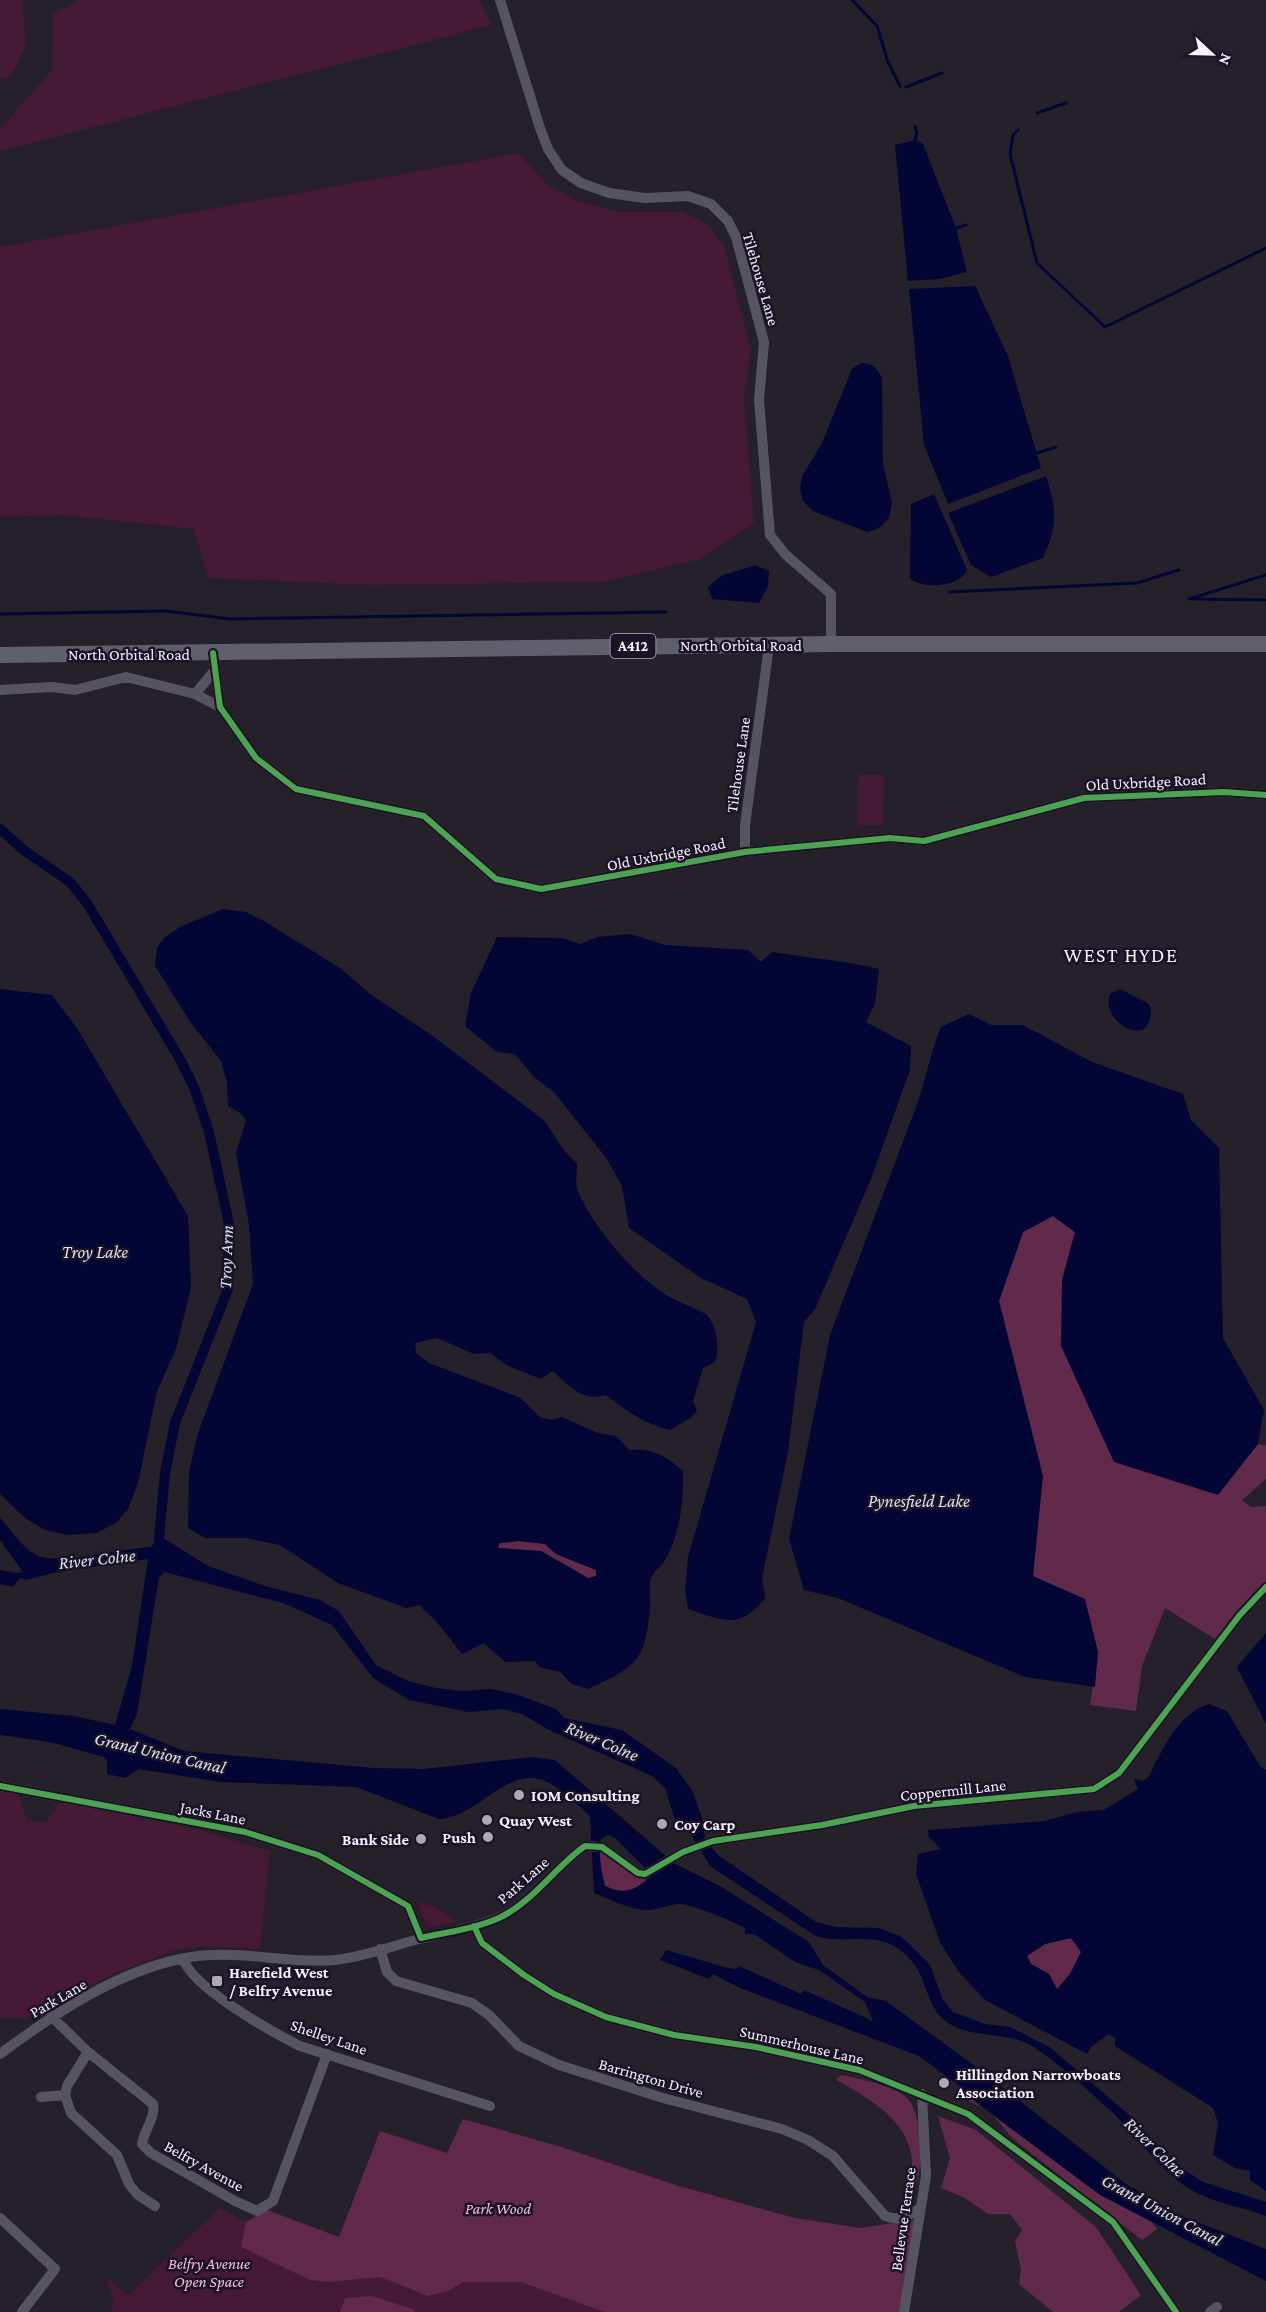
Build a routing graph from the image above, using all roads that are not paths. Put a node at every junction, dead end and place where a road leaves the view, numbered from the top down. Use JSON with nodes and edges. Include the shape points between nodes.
{"nodes":[{"id":1,"x":500,"y":0,"type":"edge"},
{"id":2,"x":831,"y":644,"type":"junction"},
{"id":3,"x":1266,"y":644,"type":"edge"},
{"id":4,"x":769,"y":646,"type":"junction"},
{"id":5,"x":213,"y":653,"type":"junction"},
{"id":6,"x":0,"y":655,"type":"edge"},
{"id":7,"x":215,"y":670,"type":"junction"},
{"id":8,"x":0,"y":690,"type":"edge"},
{"id":9,"x":195,"y":694,"type":"junction"},
{"id":10,"x":220,"y":707,"type":"junction"},
{"id":11,"x":1266,"y":795,"type":"edge"},
{"id":12,"x":745,"y":852,"type":"junction"},
{"id":13,"x":1266,"y":1587,"type":"edge"},
{"id":14,"x":0,"y":1786,"type":"edge"},
{"id":15,"x":571,"y":1856,"type":"joint"},
{"id":16,"x":474,"y":1926,"type":"junction"},
{"id":17,"x":421,"y":1938,"type":"junction"},
{"id":18,"x":380,"y":1949,"type":"junction"},
{"id":19,"x":183,"y":1958,"type":"junction"},
{"id":20,"x":51,"y":2016,"type":"junction"},
{"id":21,"x":88,"y":2052,"type":"junction"},
{"id":22,"x":0,"y":2054,"type":"edge"},
{"id":23,"x":327,"y":2054,"type":"junction"},
{"id":24,"x":922,"y":2094,"type":"junction"},
{"id":25,"x":65,"y":2095,"type":"junction"},
{"id":26,"x":41,"y":2097,"type":"dead end"},
{"id":27,"x":490,"y":2106,"type":"dead end"},
{"id":28,"x":155,"y":2206,"type":"dead end"},
{"id":29,"x":920,"y":2208,"type":"junction"},
{"id":30,"x":0,"y":2218,"type":"edge"},
{"id":31,"x":26,"y":2311,"type":"edge"},
{"id":32,"x":1172,"y":2311,"type":"edge"},
{"id":33,"x":904,"y":2312,"type":"edge"}],
"edges":[{"from":1,"to":2,"type":"street","name":"Tilehouse Lane","via":[[540,128],[562,170],[581,183],[609,193],[645,198],[688,196],[711,204],[728,221],[736,237],[764,342],[759,400],[770,536],[831,594]]},
{"from":2,"to":3,"type":"main road","name":"North Orbital Road","number":"A412"},
{"from":2,"to":4,"type":"main road","name":"North Orbital Road","number":"A412"},
{"from":4,"to":5,"type":"main road","name":"North Orbital Road","number":"A412"},
{"from":4,"to":12,"type":"street","name":"Tilehouse Lane","via":[[744,832]]},
{"from":5,"to":6,"type":"main road","name":"North Orbital Road","number":"A412"},
{"from":5,"to":7,"type":"street","name":"Old Uxbridge Road"},
{"from":7,"to":9,"type":"street"},
{"from":7,"to":10,"type":"street","name":"Old Uxbridge Road"},
{"from":8,"to":9,"type":"street","via":[[75,690],[126,677]]},
{"from":9,"to":10,"type":"street"},
{"from":10,"to":12,"type":"street","name":"Old Uxbridge Road","via":[[256,758],[296,789],[424,816],[496,879],[541,889]]},
{"from":11,"to":12,"type":"street","name":"Old Uxbridge Road","via":[[1108,795],[924,841],[890,838]]},
{"from":13,"to":15,"type":"street","name":"Coppermill Lane","via":[[1239,1616],[1119,1773],[1094,1789],[914,1806],[710,1842],[645,1874],[595,1846],[585,1845]]},
{"from":14,"to":17,"type":"street","name":"Jacks Lane","via":[[245,1832],[318,1855],[408,1906]]},
{"from":15,"to":16,"type":"street","name":"Park Lane","via":[[524,1901],[500,1917]]},
{"from":16,"to":17,"type":"street","name":"Park Lane"},
{"from":16,"to":24,"type":"street","name":"Summerhouse Lane","via":[[482,1943],[524,1975],[554,1994],[606,2017],[674,2035],[756,2047],[859,2070]]},
{"from":17,"to":18,"type":"street","name":"Park Lane"},
{"from":18,"to":19,"type":"street","name":"Park Lane","via":[[335,1960],[233,1955]]},
{"from":18,"to":29,"type":"street","name":"Barrington Drive","via":[[387,1972],[396,1980],[472,2003],[519,2046],[559,2065],[663,2098],[782,2129],[833,2156],[885,2216],[908,2217]]},
{"from":19,"to":20,"type":"street","name":"Park Lane","via":[[126,1978]]},
{"from":19,"to":23,"type":"street","name":"Shelley Lane","via":[[188,1972],[202,1986],[280,2037]]},
{"from":20,"to":21,"type":"street","name":"Belfry Avenue"},
{"from":20,"to":22,"type":"street","name":"Park Lane"},
{"from":21,"to":23,"type":"street","name":"Belfry Avenue","via":[[153,2104],[154,2112],[142,2145],[257,2211],[273,2201]]},
{"from":21,"to":25,"type":"street","via":[[74,2071]]},
{"from":23,"to":27,"type":"street","name":"Shelley Lane"},
{"from":24,"to":29,"type":"street","name":"Bellevue Terrace","via":[[926,2176]]},
{"from":24,"to":32,"type":"street","name":"Summerhouse Lane","via":[[968,2114],[1113,2222]]},
{"from":25,"to":26,"type":"street"},
{"from":25,"to":28,"type":"street","via":[[71,2113],[117,2155],[129,2184]]},
{"from":29,"to":33,"type":"street","name":"Bellevue Terrace"},
{"from":30,"to":31,"type":"street","via":[[55,2269]]}]}
